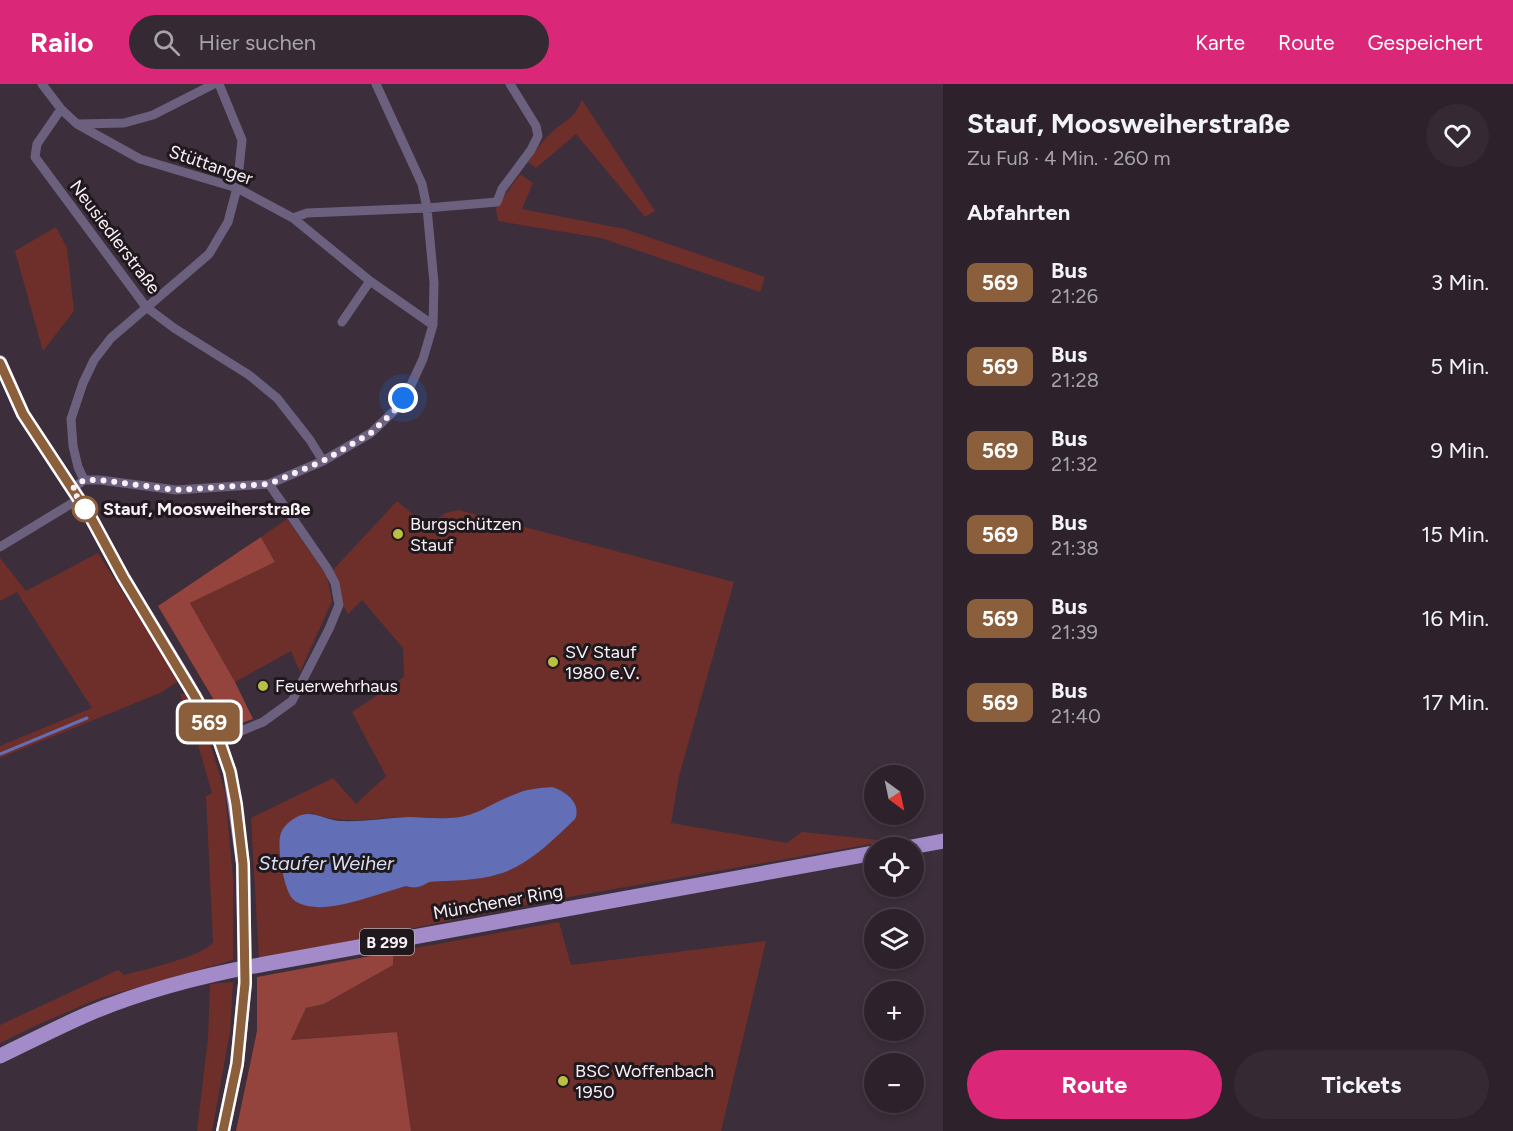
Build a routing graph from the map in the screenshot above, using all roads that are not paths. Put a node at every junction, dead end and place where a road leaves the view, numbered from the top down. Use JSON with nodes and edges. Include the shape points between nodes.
{"nodes":[{"id":1,"x":42,"y":84,"type":"edge"},
{"id":2,"x":217,"y":84,"type":"edge"},
{"id":3,"x":375,"y":84,"type":"edge"},
{"id":4,"x":510,"y":84,"type":"edge"},
{"id":5,"x":61,"y":109,"type":"junction"},
{"id":6,"x":76,"y":124,"type":"junction"},
{"id":7,"x":237,"y":189,"type":"junction"},
{"id":8,"x":427,"y":208,"type":"junction"},
{"id":9,"x":293,"y":218,"type":"junction"},
{"id":10,"x":370,"y":281,"type":"junction"},
{"id":11,"x":146,"y":307,"type":"junction"},
{"id":12,"x":342,"y":322,"type":"dead end"},
{"id":13,"x":433,"y":326,"type":"junction"},
{"id":14,"x":0,"y":362,"type":"edge"},
{"id":15,"x":323,"y":461,"type":"junction"},
{"id":16,"x":84,"y":480,"type":"junction"},
{"id":17,"x":269,"y":484,"type":"junction"},
{"id":18,"x":76,"y":494,"type":"junction"},
{"id":19,"x":0,"y":547,"type":"edge"},
{"id":20,"x":219,"y":740,"type":"junction"},
{"id":21,"x":943,"y":841,"type":"edge"},
{"id":22,"x":924,"y":845,"type":"edge"},
{"id":23,"x":864,"y":855,"type":"edge"},
{"id":24,"x":0,"y":1056,"type":"edge"},
{"id":25,"x":223,"y":1131,"type":"edge"}],
"edges":[{"from":1,"to":5,"type":"street","name":"Stüttanger"},
{"from":2,"to":6,"type":"street","via":[[153,115],[124,123]]},
{"from":2,"to":7,"type":"street","via":[[242,140]]},
{"from":3,"to":8,"type":"street","via":[[422,184]]},
{"from":4,"to":8,"type":"street","via":[[538,136],[497,202]]},
{"from":5,"to":6,"type":"street","name":"Stüttanger"},
{"from":5,"to":11,"type":"street","name":"Neusiedlerstraße","via":[[37,144],[35,157]]},
{"from":6,"to":7,"type":"street","name":"Stüttanger","via":[[140,159]]},
{"from":7,"to":9,"type":"street","name":"Stüttanger"},
{"from":7,"to":11,"type":"street","via":[[228,222],[209,254]]},
{"from":8,"to":9,"type":"street","via":[[307,213]]},
{"from":8,"to":13,"type":"street","via":[[434,283]]},
{"from":9,"to":10,"type":"street","name":"Stüttanger"},
{"from":10,"to":12,"type":"street"},
{"from":10,"to":13,"type":"street","name":"Stüttanger"},
{"from":11,"to":15,"type":"street","name":"Neusiedlerstraße","via":[[277,398]]},
{"from":11,"to":16,"type":"street","via":[[111,338],[94,360],[76,401],[71,419],[73,446]]},
{"from":13,"to":15,"type":"street","via":[[423,359],[395,410],[371,433]]},
{"from":14,"to":18,"type":"street","via":[[23,414]]},
{"from":15,"to":17,"type":"street"},
{"from":16,"to":17,"type":"street","via":[[176,490]]},
{"from":16,"to":18,"type":"street"},
{"from":17,"to":20,"type":"street","via":[[327,568],[339,605],[292,701],[263,722]]},
{"from":18,"to":19,"type":"street"},
{"from":18,"to":20,"type":"street"},
{"from":20,"to":25,"type":"street","via":[[236,804],[243,864],[245,951],[237,1064]]},
{"from":21,"to":22,"type":"main road"},
{"from":23,"to":24,"type":"main road","name":"Münchener Ring","number":"B 299","via":[[202,977],[87,1015]]}]}
